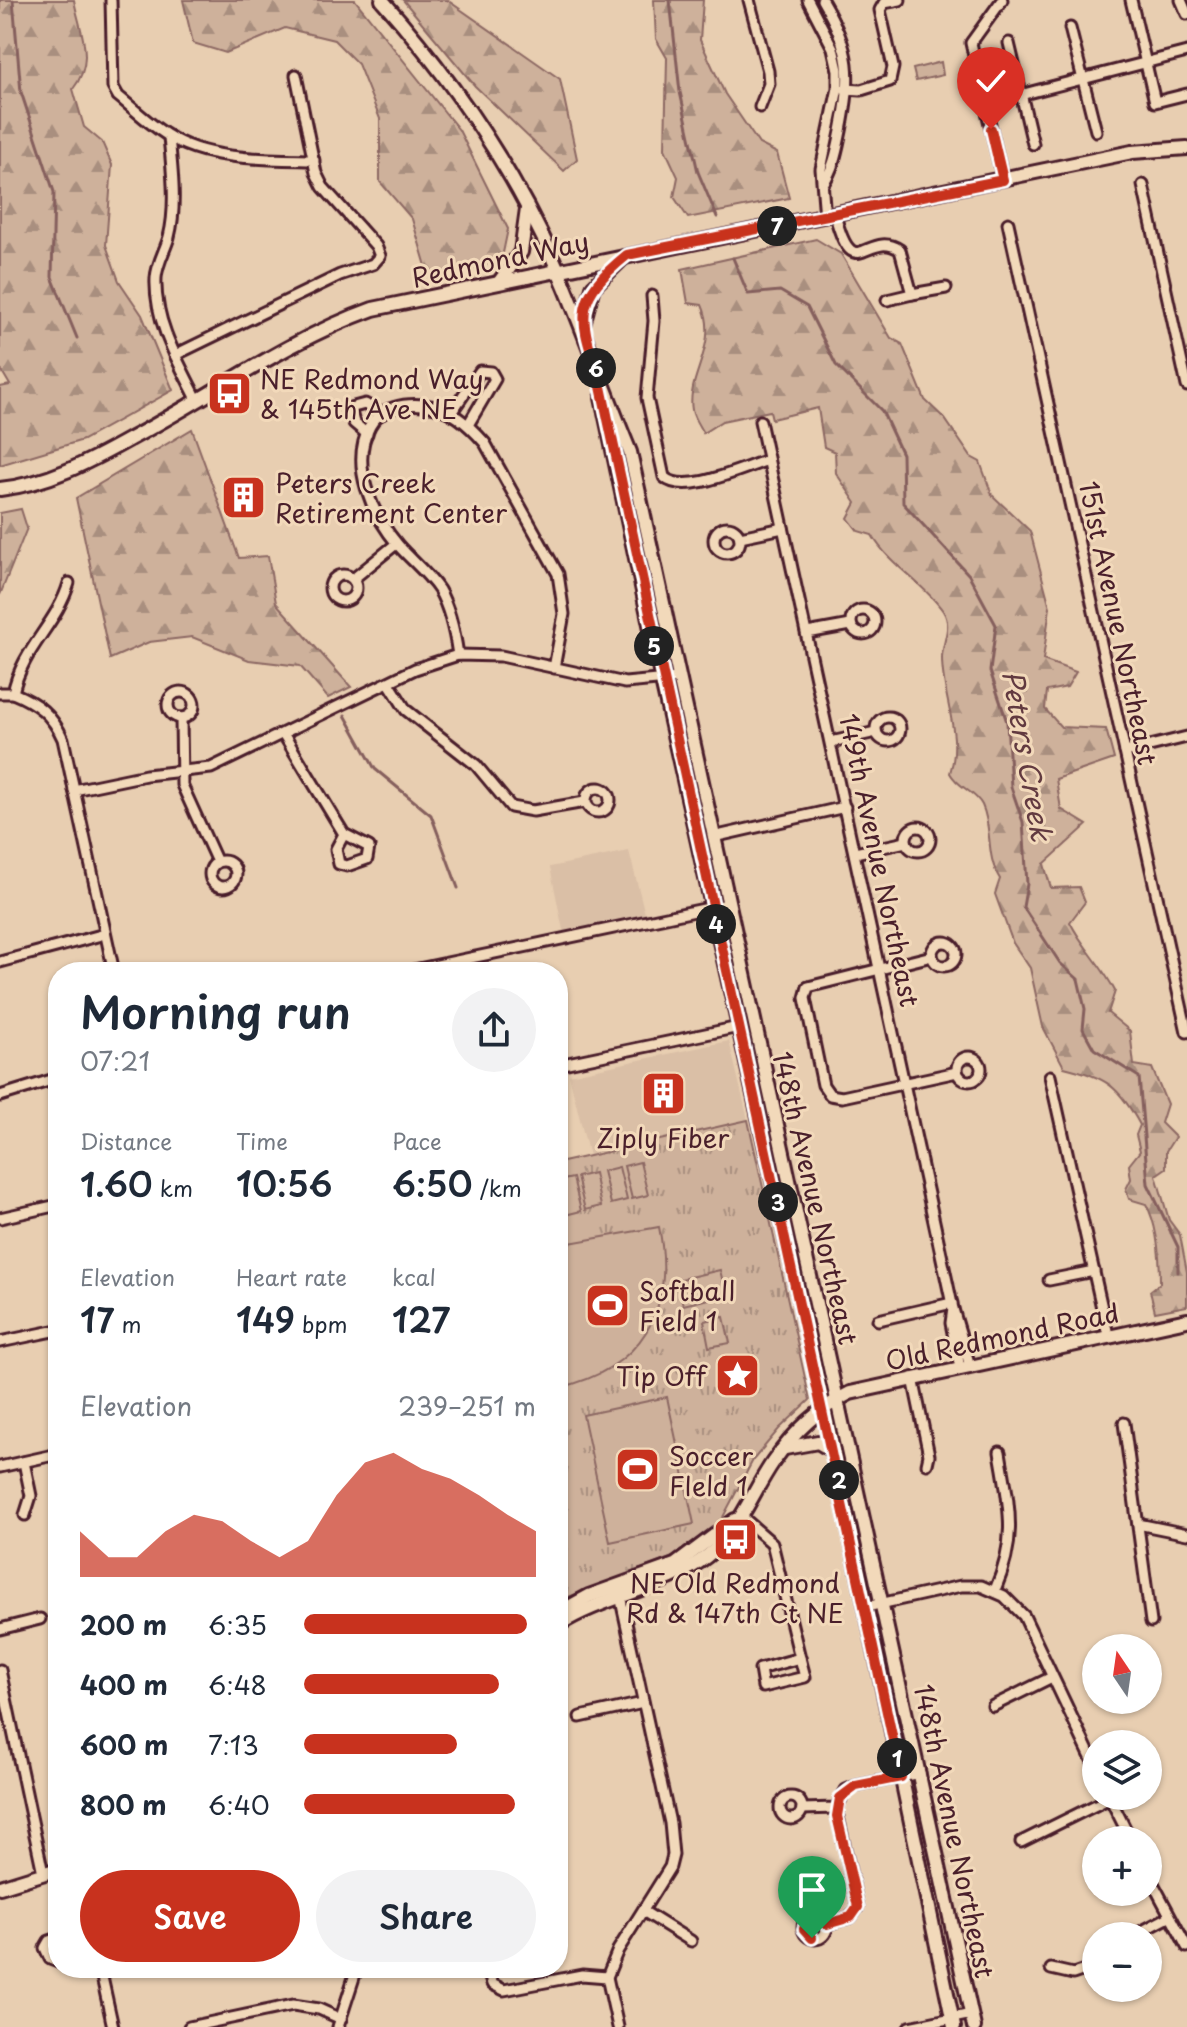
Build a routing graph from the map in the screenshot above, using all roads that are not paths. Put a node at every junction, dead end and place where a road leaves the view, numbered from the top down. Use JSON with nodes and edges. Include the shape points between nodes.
{"nodes":[{"id":1,"x":111,"y":0,"type":"edge"},
{"id":2,"x":382,"y":0,"type":"edge"},
{"id":3,"x":749,"y":0,"type":"edge"},
{"id":4,"x":808,"y":0,"type":"edge"},
{"id":5,"x":822,"y":0,"type":"edge"},
{"id":6,"x":900,"y":0,"type":"edge"},
{"id":7,"x":1002,"y":0,"type":"edge"},
{"id":8,"x":1131,"y":0,"type":"edge"},
{"id":9,"x":1181,"y":0,"type":"edge"},
{"id":10,"x":1187,"y":14,"type":"edge"},
{"id":11,"x":1070,"y":28,"type":"dead end"},
{"id":12,"x":1009,"y":43,"type":"dead end"},
{"id":13,"x":1187,"y":52,"type":"edge"},
{"id":14,"x":1146,"y":64,"type":"junction"},
{"id":15,"x":296,"y":75,"type":"dead end"},
{"id":16,"x":1084,"y":79,"type":"junction"},
{"id":17,"x":838,"y":88,"type":"junction"},
{"id":18,"x":849,"y":90,"type":"junction"},
{"id":19,"x":1021,"y":94,"type":"junction"},
{"id":20,"x":1187,"y":94,"type":"edge"},
{"id":21,"x":985,"y":104,"type":"junction"},
{"id":22,"x":760,"y":107,"type":"dead end"},
{"id":23,"x":1096,"y":131,"type":"dead end"},
{"id":24,"x":169,"y":137,"type":"junction"},
{"id":25,"x":1033,"y":144,"type":"dead end"},
{"id":26,"x":1187,"y":148,"type":"edge"},
{"id":27,"x":314,"y":160,"type":"junction"},
{"id":28,"x":1003,"y":180,"type":"junction"},
{"id":29,"x":823,"y":184,"type":"junction"},
{"id":30,"x":1143,"y":185,"type":"dead end"},
{"id":31,"x":527,"y":209,"type":"junction"},
{"id":32,"x":830,"y":216,"type":"junction"},
{"id":33,"x":1008,"y":223,"type":"dead end"},
{"id":34,"x":627,"y":255,"type":"junction"},
{"id":35,"x":558,"y":270,"type":"junction"},
{"id":36,"x":500,"y":281,"type":"junction"},
{"id":37,"x":946,"y":288,"type":"dead end"},
{"id":38,"x":912,"y":294,"type":"junction"},
{"id":39,"x":652,"y":296,"type":"dead end"},
{"id":40,"x":887,"y":300,"type":"dead end"},
{"id":41,"x":582,"y":330,"type":"junction"},
{"id":42,"x":175,"y":355,"type":"junction"},
{"id":43,"x":600,"y":382,"type":"junction"},
{"id":44,"x":1187,"y":386,"type":"edge"},
{"id":45,"x":198,"y":401,"type":"junction"},
{"id":46,"x":451,"y":413,"type":"junction"},
{"id":47,"x":382,"y":414,"type":"junction"},
{"id":48,"x":760,"y":421,"type":"dead end"},
{"id":49,"x":468,"y":425,"type":"junction"},
{"id":50,"x":367,"y":434,"type":"junction"},
{"id":51,"x":768,"y":460,"type":"junction"},
{"id":52,"x":0,"y":489,"type":"edge"},
{"id":53,"x":783,"y":528,"type":"junction"},
{"id":54,"x":740,"y":537,"type":"dead end"},
{"id":55,"x":396,"y":544,"type":"junction"},
{"id":56,"x":353,"y":579,"type":"dead end"},
{"id":57,"x":69,"y":583,"type":"dead end"},
{"id":58,"x":851,"y":625,"type":"dead end"},
{"id":59,"x":807,"y":633,"type":"junction"},
{"id":60,"x":458,"y":655,"type":"junction"},
{"id":61,"x":554,"y":668,"type":"junction"},
{"id":62,"x":678,"y":678,"type":"junction"},
{"id":63,"x":662,"y":681,"type":"junction"},
{"id":64,"x":389,"y":683,"type":"junction"},
{"id":65,"x":0,"y":693,"type":"edge"},
{"id":66,"x":13,"y":693,"type":"junction"},
{"id":67,"x":181,"y":718,"type":"dead end"},
{"id":68,"x":876,"y":732,"type":"dead end"},
{"id":69,"x":284,"y":735,"type":"junction"},
{"id":70,"x":1187,"y":737,"type":"edge"},
{"id":71,"x":831,"y":742,"type":"junction"},
{"id":72,"x":1125,"y":752,"type":"junction"},
{"id":73,"x":181,"y":772,"type":"junction"},
{"id":74,"x":74,"y":790,"type":"junction"},
{"id":75,"x":585,"y":802,"type":"dead end"},
{"id":76,"x":845,"y":807,"type":"junction"},
{"id":77,"x":344,"y":834,"type":"dead end"},
{"id":78,"x":713,"y":837,"type":"junction"},
{"id":79,"x":906,"y":842,"type":"dead end"},
{"id":80,"x":855,"y":853,"type":"junction"},
{"id":81,"x":217,"y":862,"type":"dead end"},
{"id":82,"x":728,"y":904,"type":"junction"},
{"id":83,"x":712,"y":908,"type":"junction"},
{"id":84,"x":105,"y":934,"type":"junction"},
{"id":85,"x":932,"y":956,"type":"dead end"},
{"id":86,"x":0,"y":962,"type":"edge"},
{"id":87,"x":112,"y":962,"type":"edge"},
{"id":88,"x":452,"y":962,"type":"edge"},
{"id":89,"x":881,"y":969,"type":"junction"},
{"id":90,"x":739,"y":1027,"type":"junction"},
{"id":91,"x":1187,"y":1032,"type":"edge"},
{"id":92,"x":568,"y":1063,"type":"edge"},
{"id":93,"x":957,"y":1072,"type":"dead end"},
{"id":94,"x":1050,"y":1076,"type":"dead end"},
{"id":95,"x":48,"y":1081,"type":"edge"},
{"id":96,"x":906,"y":1083,"type":"junction"},
{"id":97,"x":0,"y":1096,"type":"edge"},
{"id":98,"x":48,"y":1207,"type":"edge"},
{"id":99,"x":0,"y":1218,"type":"edge"},
{"id":100,"x":1094,"y":1271,"type":"junction"},
{"id":101,"x":1049,"y":1280,"type":"dead end"},
{"id":102,"x":953,"y":1306,"type":"junction"},
{"id":103,"x":878,"y":1320,"type":"dead end"},
{"id":104,"x":1187,"y":1320,"type":"edge"},
{"id":105,"x":48,"y":1332,"type":"edge"},
{"id":106,"x":1108,"y":1335,"type":"junction"},
{"id":107,"x":0,"y":1342,"type":"edge"},
{"id":108,"x":965,"y":1367,"type":"junction"},
{"id":109,"x":913,"y":1378,"type":"junction"},
{"id":110,"x":839,"y":1399,"type":"junction"},
{"id":111,"x":824,"y":1409,"type":"junction"},
{"id":112,"x":1124,"y":1423,"type":"dead end"},
{"id":113,"x":782,"y":1449,"type":"junction"},
{"id":114,"x":833,"y":1451,"type":"junction"},
{"id":115,"x":1000,"y":1452,"type":"dead end"},
{"id":116,"x":48,"y":1456,"type":"edge"},
{"id":117,"x":24,"y":1462,"type":"junction"},
{"id":118,"x":927,"y":1464,"type":"dead end"},
{"id":119,"x":0,"y":1467,"type":"edge"},
{"id":120,"x":25,"y":1515,"type":"dead end"},
{"id":121,"x":741,"y":1516,"type":"junction"},
{"id":122,"x":1138,"y":1524,"type":"junction"},
{"id":123,"x":1187,"y":1534,"type":"edge"},
{"id":124,"x":618,"y":1590,"type":"junction"},
{"id":125,"x":995,"y":1590,"type":"junction"},
{"id":126,"x":883,"y":1603,"type":"junction"},
{"id":127,"x":866,"y":1607,"type":"junction"},
{"id":128,"x":568,"y":1609,"type":"edge"},
{"id":129,"x":40,"y":1619,"type":"dead end"},
{"id":130,"x":568,"y":1619,"type":"edge"},
{"id":131,"x":1151,"y":1622,"type":"dead end"},
{"id":132,"x":0,"y":1629,"type":"edge"},
{"id":133,"x":800,"y":1658,"type":"junction"},
{"id":134,"x":0,"y":1670,"type":"edge"},
{"id":135,"x":1052,"y":1677,"type":"junction"},
{"id":136,"x":643,"y":1703,"type":"junction"},
{"id":137,"x":993,"y":1706,"type":"dead end"},
{"id":138,"x":580,"y":1717,"type":"dead end"},
{"id":139,"x":1082,"y":1739,"type":"edge"},
{"id":140,"x":920,"y":1773,"type":"junction"},
{"id":141,"x":901,"y":1777,"type":"junction"},
{"id":142,"x":836,"y":1808,"type":"junction"},
{"id":143,"x":802,"y":1809,"type":"dead end"},
{"id":144,"x":1084,"y":1810,"type":"edge"},
{"id":145,"x":1021,"y":1842,"type":"dead end"},
{"id":146,"x":48,"y":1872,"type":"edge"},
{"id":147,"x":43,"y":1873,"type":"junction"},
{"id":148,"x":0,"y":1887,"type":"edge"},
{"id":149,"x":1162,"y":1903,"type":"edge"},
{"id":150,"x":643,"y":1911,"type":"junction"},
{"id":151,"x":1169,"y":1917,"type":"junction"},
{"id":152,"x":1160,"y":1922,"type":"edge"},
{"id":153,"x":827,"y":1924,"type":"dead end"},
{"id":154,"x":691,"y":1941,"type":"dead end"},
{"id":155,"x":1187,"y":1947,"type":"edge"},
{"id":156,"x":1051,"y":1969,"type":"dead end"},
{"id":157,"x":1082,"y":1971,"type":"edge"},
{"id":158,"x":607,"y":1977,"type":"junction"},
{"id":159,"x":102,"y":1978,"type":"edge"},
{"id":160,"x":354,"y":1978,"type":"edge"},
{"id":161,"x":492,"y":1978,"type":"edge"},
{"id":162,"x":567,"y":1978,"type":"edge"},
{"id":163,"x":568,"y":1978,"type":"edge"},
{"id":164,"x":973,"y":2020,"type":"edge"},
{"id":165,"x":953,"y":2022,"type":"edge"},
{"id":166,"x":339,"y":2023,"type":"edge"},
{"id":167,"x":113,"y":2027,"type":"edge"},
{"id":168,"x":189,"y":2027,"type":"edge"},
{"id":169,"x":618,"y":2027,"type":"edge"},
{"id":170,"x":909,"y":2027,"type":"edge"}],
"edges":[{"from":1,"to":24,"type":"street","via":[[113,87]]},
{"from":2,"to":31,"type":"main road","name":"148th Avenue Northeast","via":[[474,119]]},
{"from":3,"to":22,"type":"street","via":[[768,71]]},
{"from":4,"to":17,"type":"street","via":[[833,48]]},
{"from":5,"to":18,"type":"street","via":[[846,51]]},
{"from":6,"to":18,"type":"street","via":[[884,3],[880,10],[893,67],[890,81]]},
{"from":7,"to":21,"type":"street","via":[[971,43]]},
{"from":8,"to":14,"type":"street"},
{"from":9,"to":10,"type":"street"},
{"from":11,"to":16,"type":"street"},
{"from":12,"to":19,"type":"street"},
{"from":13,"to":14,"type":"street"},
{"from":14,"to":16,"type":"street"},
{"from":14,"to":20,"type":"street","via":[[1155,102]]},
{"from":15,"to":27,"type":"street"},
{"from":16,"to":19,"type":"street"},
{"from":16,"to":23,"type":"street"},
{"from":17,"to":18,"type":"street"},
{"from":17,"to":29,"type":"street","via":[[821,169]]},
{"from":18,"to":29,"type":"street","via":[[831,172]]},
{"from":19,"to":21,"type":"street"},
{"from":19,"to":25,"type":"street"},
{"from":21,"to":28,"type":"street"},
{"from":24,"to":27,"type":"street","via":[[250,159]]},
{"from":24,"to":42,"type":"street","via":[[173,195],[169,235],[156,278],[162,324]]},
{"from":26,"to":28,"type":"main road","name":"Redmond Way","via":[[1132,152]]},
{"from":27,"to":42,"type":"street","via":[[323,187],[350,213],[380,256],[373,264]]},
{"from":28,"to":32,"type":"main road","name":"Redmond Way"},
{"from":29,"to":32,"type":"street"},
{"from":30,"to":44,"type":"street"},
{"from":31,"to":35,"type":"main road","name":"148th Avenue Northeast"},
{"from":31,"to":36,"type":"main road","via":[[521,252]]},
{"from":32,"to":34,"type":"main road","name":"Redmond Way"},
{"from":32,"to":38,"type":"street","via":[[848,250],[888,245],[900,250]]},
{"from":33,"to":72,"type":"street","name":"151st Avenue Northeast"},
{"from":34,"to":35,"type":"main road","name":"Redmond Way"},
{"from":34,"to":41,"type":"main road","via":[[593,287]]},
{"from":35,"to":36,"type":"main road","name":"Redmond Way"},
{"from":35,"to":41,"type":"main road","name":"148th Avenue Northeast"},
{"from":36,"to":45,"type":"main road","name":"Redmond Way","via":[[340,321]]},
{"from":37,"to":38,"type":"street"},
{"from":38,"to":40,"type":"street"},
{"from":39,"to":51,"type":"street","via":[[647,398],[660,469],[674,484],[692,484]]},
{"from":41,"to":43,"type":"main road","name":"148th Avenue Northeast"},
{"from":42,"to":45,"type":"street"},
{"from":43,"to":62,"type":"main road","name":"148th Avenue Northeast","via":[[630,452]]},
{"from":43,"to":63,"type":"main road","name":"148th Avenue Northeast"},
{"from":45,"to":52,"type":"main road","name":"Redmond Way","via":[[51,478]]},
{"from":46,"to":47,"type":"street","via":[[435,406],[406,405]]},
{"from":46,"to":49,"type":"street"},
{"from":46,"to":49,"type":"street","via":[[480,371],[491,372],[495,379]]},
{"from":47,"to":50,"type":"street"},
{"from":47,"to":50,"type":"street","via":[[365,404],[350,408],[354,423]]},
{"from":48,"to":51,"type":"street","name":"149th Avenue Northeast"},
{"from":49,"to":61,"type":"street","via":[[485,443],[558,574],[564,614]]},
{"from":50,"to":55,"type":"street","via":[[363,476],[375,512]]},
{"from":51,"to":53,"type":"street","name":"149th Avenue Northeast"},
{"from":53,"to":54,"type":"street"},
{"from":53,"to":59,"type":"street","name":"149th Avenue Northeast"},
{"from":55,"to":56,"type":"street"},
{"from":55,"to":60,"type":"street","via":[[438,589]]},
{"from":57,"to":66,"type":"street","via":[[61,607],[20,664]]},
{"from":58,"to":59,"type":"street"},
{"from":59,"to":71,"type":"street","name":"149th Avenue Northeast"},
{"from":60,"to":61,"type":"street","via":[[501,656]]},
{"from":60,"to":64,"type":"street"},
{"from":61,"to":63,"type":"street","via":[[625,683]]},
{"from":62,"to":63,"type":"street"},
{"from":62,"to":78,"type":"main road","name":"148th Avenue Northeast"},
{"from":63,"to":83,"type":"main road","name":"148th Avenue Northeast"},
{"from":64,"to":69,"type":"street"},
{"from":64,"to":75,"type":"street","via":[[406,710],[476,765],[511,807],[533,811]]},
{"from":65,"to":66,"type":"street"},
{"from":66,"to":74,"type":"street","via":[[32,701],[56,724]]},
{"from":67,"to":73,"type":"street"},
{"from":68,"to":71,"type":"street"},
{"from":69,"to":73,"type":"street","via":[[211,768]]},
{"from":69,"to":77,"type":"street"},
{"from":70,"to":72,"type":"street"},
{"from":71,"to":76,"type":"street","name":"149th Avenue Northeast"},
{"from":72,"to":91,"type":"street","name":"151st Avenue Northeast"},
{"from":73,"to":74,"type":"street"},
{"from":73,"to":81,"type":"street","via":[[187,802]]},
{"from":74,"to":84,"type":"street"},
{"from":76,"to":78,"type":"street"},
{"from":76,"to":80,"type":"street","name":"149th Avenue Northeast"},
{"from":78,"to":82,"type":"main road","name":"148th Avenue Northeast"},
{"from":79,"to":80,"type":"street"},
{"from":80,"to":89,"type":"street","name":"149th Avenue Northeast"},
{"from":82,"to":83,"type":"street"},
{"from":82,"to":110,"type":"main road","name":"148th Avenue Northeast"},
{"from":83,"to":88,"type":"street"},
{"from":83,"to":90,"type":"main road","name":"148th Avenue Northeast"},
{"from":84,"to":86,"type":"street"},
{"from":84,"to":87,"type":"street"},
{"from":85,"to":89,"type":"street"},
{"from":89,"to":96,"type":"street","name":"149th Avenue Northeast"},
{"from":89,"to":96,"type":"street","via":[[808,987],[805,998],[823,1085],[830,1095],[842,1097]]},
{"from":90,"to":92,"type":"street"},
{"from":90,"to":111,"type":"main road","name":"148th Avenue Northeast"},
{"from":93,"to":96,"type":"street"},
{"from":94,"to":100,"type":"street"},
{"from":95,"to":97,"type":"street"},
{"from":96,"to":102,"type":"street","name":"149th Avenue Northeast"},
{"from":98,"to":99,"type":"street"},
{"from":100,"to":101,"type":"street"},
{"from":100,"to":106,"type":"street"},
{"from":102,"to":103,"type":"street"},
{"from":102,"to":108,"type":"street","name":"149th Avenue Northeast","via":[[951,1323]]},
{"from":104,"to":106,"type":"main road","name":"Old Redmond Road"},
{"from":105,"to":107,"type":"street"},
{"from":106,"to":108,"type":"main road","name":"Old Redmond Road"},
{"from":108,"to":109,"type":"main road","name":"Old Redmond Road"},
{"from":109,"to":110,"type":"main road","name":"Old Redmond Road","via":[[863,1388]]},
{"from":109,"to":118,"type":"street"},
{"from":110,"to":111,"type":"main road","name":"Old Redmond Road"},
{"from":110,"to":126,"type":"main road","name":"148th Avenue Northeast"},
{"from":111,"to":113,"type":"main road","name":"Old Redmond Road"},
{"from":111,"to":114,"type":"main road","name":"148th Avenue Northeast"},
{"from":112,"to":122,"type":"street"},
{"from":113,"to":114,"type":"main road","via":[[807,1441]]},
{"from":113,"to":121,"type":"main road","name":"Old Redmond Road"},
{"from":114,"to":127,"type":"main road","name":"148th Avenue Northeast"},
{"from":115,"to":125,"type":"street","via":[[1011,1533]]},
{"from":116,"to":117,"type":"street"},
{"from":117,"to":119,"type":"street"},
{"from":117,"to":120,"type":"street","via":[[31,1496]]},
{"from":121,"to":124,"type":"main road","name":"Old Redmond Road","via":[[726,1539],[679,1574]]},
{"from":121,"to":133,"type":"street","via":[[772,1543]]},
{"from":122,"to":123,"type":"street"},
{"from":122,"to":131,"type":"street"},
{"from":124,"to":128,"type":"main road","name":"Old Redmond Road"},
{"from":124,"to":130,"type":"main road","name":"Old Redmond Road"},
{"from":124,"to":136,"type":"street"},
{"from":125,"to":126,"type":"street","via":[[961,1586]]},
{"from":125,"to":135,"type":"street","via":[[1024,1616]]},
{"from":126,"to":127,"type":"street"},
{"from":126,"to":140,"type":"main road","name":"148th Avenue Northeast"},
{"from":127,"to":141,"type":"main road","name":"148th Avenue Northeast"},
{"from":129,"to":132,"type":"street"},
{"from":133,"to":133,"type":"street","via":[[760,1669],[763,1687],[805,1677]]},
{"from":134,"to":147,"type":"street"},
{"from":135,"to":137,"type":"street"},
{"from":135,"to":139,"type":"street"},
{"from":136,"to":138,"type":"street"},
{"from":136,"to":150,"type":"street","via":[[673,1855]]},
{"from":140,"to":141,"type":"street"},
{"from":140,"to":164,"type":"main road","name":"148th Avenue Northeast"},
{"from":141,"to":142,"type":"street","via":[[846,1790]]},
{"from":141,"to":165,"type":"main road","name":"148th Avenue Northeast"},
{"from":142,"to":143,"type":"street"},
{"from":142,"to":153,"type":"street","via":[[857,1913]]},
{"from":144,"to":145,"type":"street"},
{"from":146,"to":147,"type":"main road"},
{"from":147,"to":148,"type":"main road"},
{"from":149,"to":151,"type":"street"},
{"from":150,"to":154,"type":"street"},
{"from":150,"to":158,"type":"street"},
{"from":151,"to":152,"type":"street"},
{"from":151,"to":155,"type":"street"},
{"from":156,"to":157,"type":"street"},
{"from":158,"to":163,"type":"street"},
{"from":158,"to":169,"type":"street"},
{"from":159,"to":167,"type":"street"},
{"from":160,"to":166,"type":"street"},
{"from":161,"to":162,"type":"street","via":[[497,1988],[513,1989]]},
{"from":164,"to":165,"type":"street"},
{"from":165,"to":170,"type":"street"},
{"from":166,"to":168,"type":"street","via":[[319,2009],[293,2005]]}]}
